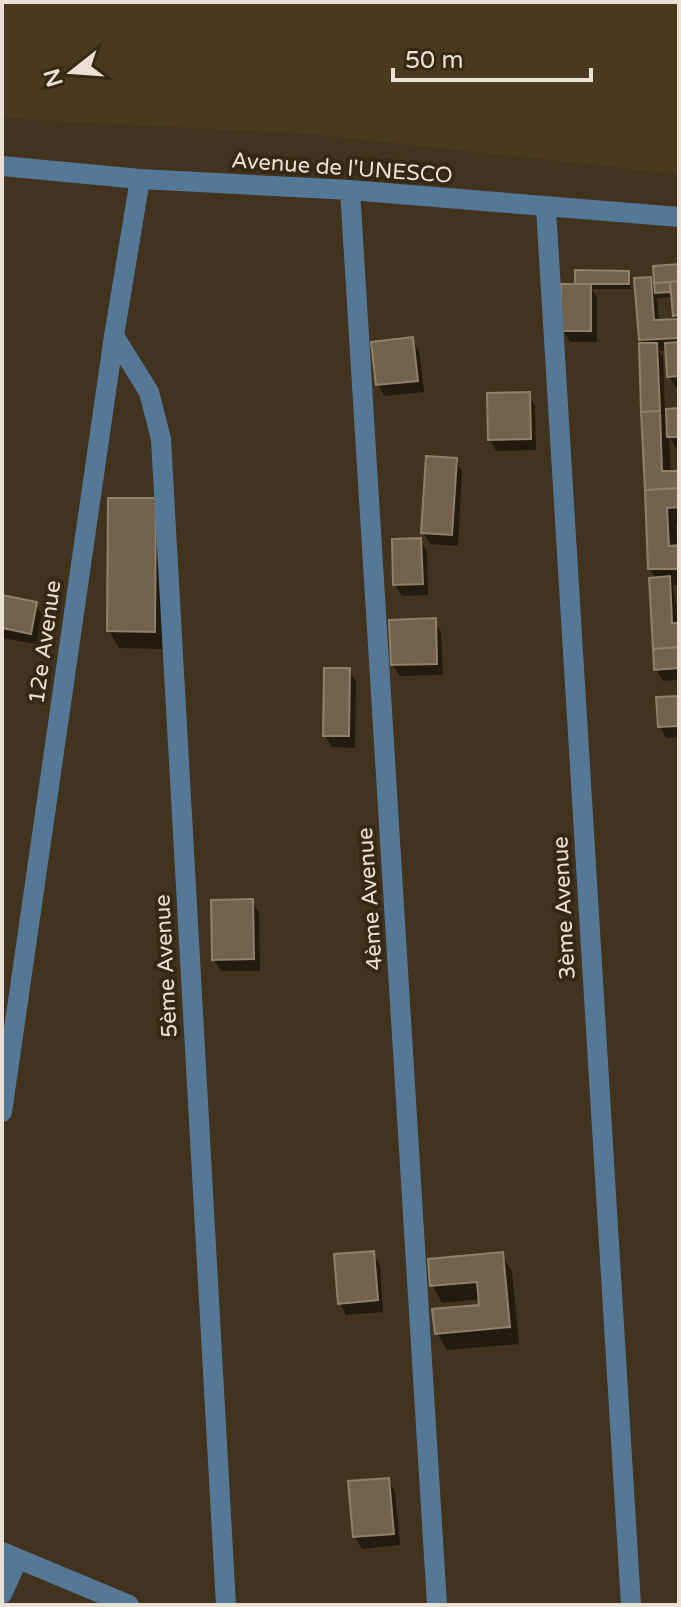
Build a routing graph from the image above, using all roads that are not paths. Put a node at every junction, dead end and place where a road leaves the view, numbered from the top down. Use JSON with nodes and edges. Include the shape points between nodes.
{"nodes":[{"id":1,"x":2,"y":166,"type":"edge"},
{"id":2,"x":140,"y":179,"type":"junction"},
{"id":3,"x":350,"y":190,"type":"junction"},
{"id":4,"x":546,"y":208,"type":"junction"},
{"id":5,"x":679,"y":217,"type":"edge"},
{"id":6,"x":114,"y":336,"type":"junction"},
{"id":7,"x":2,"y":1112,"type":"edge"},
{"id":8,"x":10,"y":1555,"type":"edge"},
{"id":9,"x":2,"y":1594,"type":"edge"},
{"id":10,"x":129,"y":1605,"type":"edge"},
{"id":11,"x":226,"y":1605,"type":"edge"},
{"id":12,"x":437,"y":1605,"type":"edge"},
{"id":13,"x":631,"y":1605,"type":"edge"}],
"edges":[{"from":1,"to":2,"type":"street","name":"Avenue de l'UNESCO"},
{"from":2,"to":3,"type":"street","name":"Avenue de l'UNESCO"},
{"from":2,"to":6,"type":"street","name":"12e Avenue"},
{"from":3,"to":4,"type":"street","name":"Avenue de l'UNESCO"},
{"from":3,"to":12,"type":"street","name":"4ème Avenue"},
{"from":4,"to":5,"type":"street","name":"Avenue de l'UNESCO"},
{"from":4,"to":13,"type":"street","name":"3ème Avenue"},
{"from":6,"to":7,"type":"street","name":"12e Avenue"},
{"from":6,"to":11,"type":"street","name":"5ème Avenue","via":[[149,392],[161,439]]},
{"from":8,"to":9,"type":"street"},
{"from":8,"to":10,"type":"street"}]}
